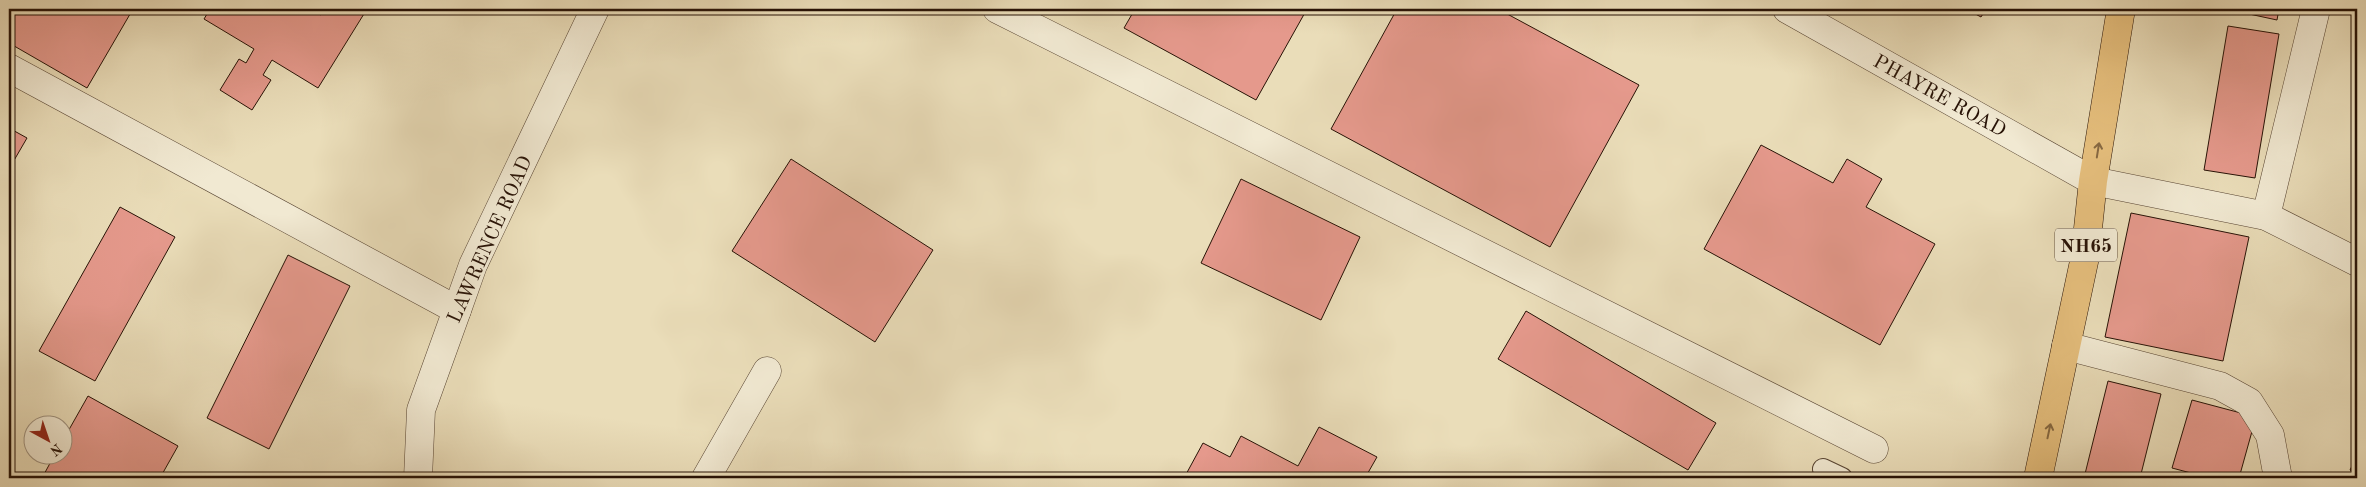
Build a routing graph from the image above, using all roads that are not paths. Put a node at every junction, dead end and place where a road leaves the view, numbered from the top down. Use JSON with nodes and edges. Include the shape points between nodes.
{"nodes":[{"id":1,"x":595,"y":9,"type":"edge"},
{"id":2,"x":997,"y":9,"type":"edge"},
{"id":3,"x":1787,"y":9,"type":"edge"},
{"id":4,"x":2122,"y":9,"type":"edge"},
{"id":5,"x":2316,"y":9,"type":"edge"},
{"id":6,"x":9,"y":68,"type":"edge"},
{"id":7,"x":2094,"y":181,"type":"junction"},
{"id":8,"x":2266,"y":216,"type":"junction"},
{"id":9,"x":2357,"y":262,"type":"edge"},
{"id":10,"x":456,"y":310,"type":"junction"},
{"id":11,"x":2066,"y":346,"type":"junction"},
{"id":12,"x":767,"y":371,"type":"dead end"},
{"id":13,"x":1874,"y":449,"type":"dead end"},
{"id":14,"x":1823,"y":469,"type":"dead end"},
{"id":15,"x":418,"y":478,"type":"edge"},
{"id":16,"x":706,"y":478,"type":"edge"},
{"id":17,"x":1842,"y":478,"type":"edge"},
{"id":18,"x":2038,"y":478,"type":"edge"},
{"id":19,"x":2278,"y":478,"type":"edge"}],
"edges":[{"from":1,"to":10,"type":"street","name":"LAWRENCE ROAD","via":[[474,265]]},
{"from":2,"to":13,"type":"street"},
{"from":3,"to":7,"type":"street","name":"PHAYRE ROAD"},
{"from":7,"to":4,"type":"highway","number":"NH65","one_way":true},
{"from":5,"to":8,"type":"street"},
{"from":6,"to":10,"type":"street"},
{"from":7,"to":8,"type":"street","name":"PHAYRE ROAD"},
{"from":7,"to":11,"type":"highway","number":"NH65","via":[[2085,257]]},
{"from":8,"to":9,"type":"street","name":"PHAYRE ROAD"},
{"from":10,"to":15,"type":"street","name":"LAWRENCE ROAD","via":[[421,410]]},
{"from":18,"to":11,"type":"highway","number":"NH65","one_way":true},
{"from":11,"to":19,"type":"street","via":[[2220,386],[2249,402],[2270,435]]},
{"from":12,"to":16,"type":"street"},
{"from":14,"to":17,"type":"lane"}]}
